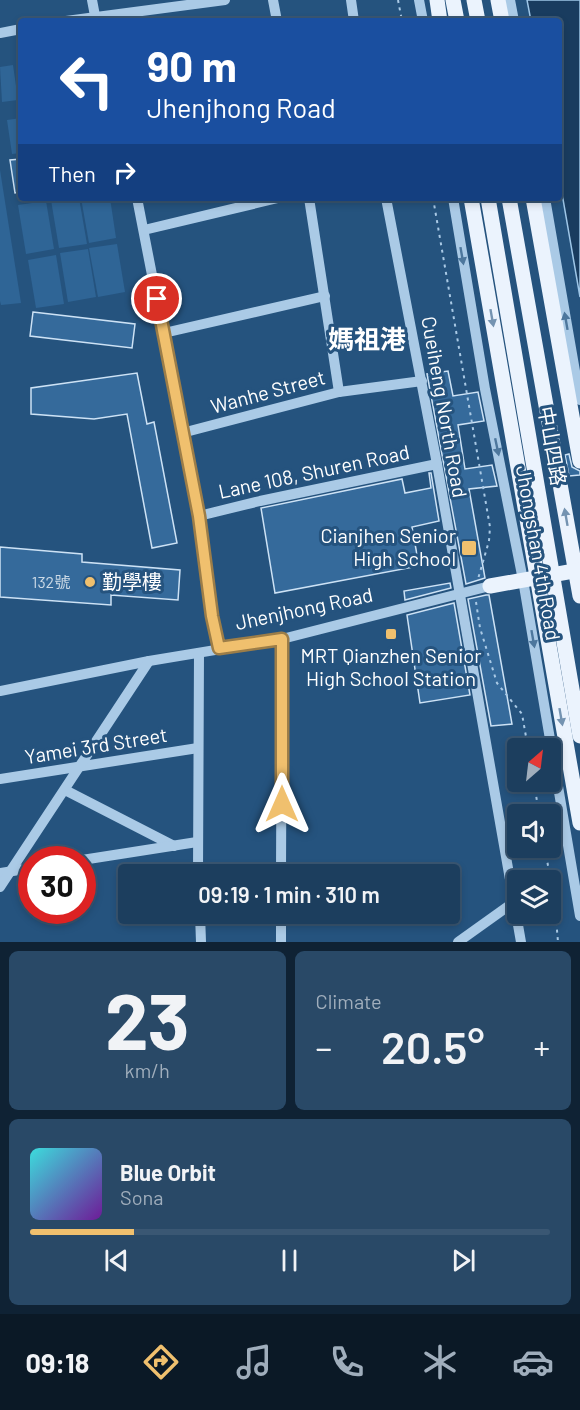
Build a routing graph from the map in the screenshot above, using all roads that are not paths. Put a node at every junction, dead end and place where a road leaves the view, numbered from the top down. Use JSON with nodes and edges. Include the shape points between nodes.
{"nodes":[{"id":1,"x":92,"y":0,"type":"edge"},
{"id":2,"x":225,"y":0,"type":"edge"},
{"id":3,"x":273,"y":0,"type":"edge"},
{"id":4,"x":351,"y":0,"type":"edge"},
{"id":5,"x":419,"y":0,"type":"edge"},
{"id":6,"x":437,"y":0,"type":"edge"},
{"id":7,"x":453,"y":0,"type":"edge"},
{"id":8,"x":474,"y":0,"type":"edge"},
{"id":9,"x":498,"y":0,"type":"edge"},
{"id":10,"x":510,"y":0,"type":"edge"},
{"id":11,"x":95,"y":18,"type":"edge"},
{"id":12,"x":102,"y":18,"type":"edge"},
{"id":13,"x":276,"y":18,"type":"edge"},
{"id":14,"x":354,"y":18,"type":"edge"},
{"id":15,"x":422,"y":18,"type":"edge"},
{"id":16,"x":440,"y":18,"type":"edge"},
{"id":17,"x":456,"y":18,"type":"edge"},
{"id":18,"x":477,"y":18,"type":"edge"},
{"id":19,"x":501,"y":18,"type":"edge"},
{"id":20,"x":513,"y":18,"type":"edge"},
{"id":21,"x":18,"y":30,"type":"edge"},
{"id":22,"x":0,"y":33,"type":"edge"},
{"id":23,"x":138,"y":201,"type":"edge"},
{"id":24,"x":265,"y":201,"type":"edge"},
{"id":25,"x":309,"y":201,"type":"edge"},
{"id":26,"x":387,"y":201,"type":"edge"},
{"id":27,"x":454,"y":201,"type":"edge"},
{"id":28,"x":471,"y":201,"type":"edge"},
{"id":29,"x":489,"y":201,"type":"edge"},
{"id":30,"x":510,"y":201,"type":"edge"},
{"id":31,"x":534,"y":201,"type":"edge"},
{"id":32,"x":546,"y":201,"type":"edge"},
{"id":33,"x":144,"y":230,"type":"junction"},
{"id":34,"x":325,"y":296,"type":"junction"},
{"id":35,"x":164,"y":333,"type":"junction"},
{"id":36,"x":422,"y":381,"type":"junction"},
{"id":37,"x":339,"y":392,"type":"junction"},
{"id":38,"x":580,"y":400,"type":"edge"},
{"id":39,"x":182,"y":433,"type":"junction"},
{"id":40,"x":580,"y":461,"type":"edge"},
{"id":41,"x":437,"y":464,"type":"junction"},
{"id":42,"x":199,"y":516,"type":"junction"},
{"id":43,"x":578,"y":570,"type":"edge"},
{"id":44,"x":553,"y":575,"type":"junction"},
{"id":45,"x":530,"y":579,"type":"junction"},
{"id":46,"x":490,"y":586,"type":"joint"},
{"id":47,"x":460,"y":594,"type":"junction"},
{"id":48,"x":580,"y":596,"type":"edge"},
{"id":49,"x":282,"y":639,"type":"junction"},
{"id":50,"x":219,"y":648,"type":"junction"},
{"id":51,"x":199,"y":653,"type":"junction"},
{"id":52,"x":149,"y":661,"type":"junction"},
{"id":53,"x":0,"y":691,"type":"edge"},
{"id":54,"x":580,"y":736,"type":"edge"},
{"id":55,"x":198,"y":748,"type":"junction"},
{"id":56,"x":82,"y":765,"type":"junction"},
{"id":57,"x":0,"y":779,"type":"edge"},
{"id":58,"x":65,"y":790,"type":"junction"},
{"id":59,"x":580,"y":823,"type":"edge"},
{"id":60,"x":197,"y":842,"type":"junction"},
{"id":61,"x":174,"y":846,"type":"junction"},
{"id":62,"x":96,"y":858,"type":"edge"},
{"id":63,"x":198,"y":864,"type":"edge"},
{"id":64,"x":281,"y":864,"type":"edge"},
{"id":65,"x":508,"y":870,"type":"edge"},
{"id":66,"x":5,"y":873,"type":"edge"},
{"id":67,"x":0,"y":887,"type":"edge"},
{"id":68,"x":507,"y":907,"type":"edge"},
{"id":69,"x":580,"y":916,"type":"edge"},
{"id":70,"x":200,"y":924,"type":"edge"},
{"id":71,"x":281,"y":924,"type":"edge"},
{"id":72,"x":517,"y":924,"type":"edge"},
{"id":73,"x":201,"y":942,"type":"edge"},
{"id":74,"x":281,"y":942,"type":"edge"},
{"id":75,"x":458,"y":942,"type":"edge"},
{"id":76,"x":520,"y":942,"type":"edge"}],
"edges":[{"from":1,"to":11,"type":"street"},
{"from":2,"to":12,"type":"street"},
{"from":3,"to":13,"type":"street"},
{"from":4,"to":14,"type":"street"},
{"from":5,"to":15,"type":"street"},
{"from":6,"to":16,"type":"main road"},
{"from":7,"to":17,"type":"main road"},
{"from":8,"to":18,"type":"main road"},
{"from":9,"to":19,"type":"main road"},
{"from":10,"to":20,"type":"street"},
{"from":21,"to":22,"type":"street"},
{"from":23,"to":33,"type":"street"},
{"from":24,"to":33,"type":"street"},
{"from":25,"to":34,"type":"street","name":"Wanhe Street"},
{"from":26,"to":36,"type":"street","name":"Cueiheng North Road"},
{"from":27,"to":45,"type":"street","name":"Jhongshan 4th Road","one_way":true,"via":[[485,389]]},
{"from":28,"to":45,"type":"main road","name":"Jhongshan 4th Road","one_way":true},
{"from":29,"to":44,"type":"main road","name":"中山四路"},
{"from":43,"to":30,"type":"main road","name":"中山四路","one_way":true},
{"from":31,"to":40,"type":"main road"},
{"from":38,"to":32,"type":"street","one_way":true},
{"from":33,"to":35,"type":"street"},
{"from":34,"to":35,"type":"street"},
{"from":34,"to":37,"type":"street","name":"Wanhe Street"},
{"from":35,"to":39,"type":"street"},
{"from":36,"to":37,"type":"street"},
{"from":36,"to":41,"type":"street","name":"Cueiheng North Road"},
{"from":37,"to":39,"type":"street","name":"Wanhe Street"},
{"from":39,"to":42,"type":"street"},
{"from":41,"to":42,"type":"street","name":"Lane 108, Shuren Road"},
{"from":41,"to":47,"type":"street","name":"Cueiheng North Road"},
{"from":42,"to":50,"type":"street"},
{"from":43,"to":44,"type":"main road","name":"Jhenjhong Road"},
{"from":43,"to":48,"type":"main road","name":"中山四路"},
{"from":44,"to":45,"type":"main road","name":"Jhenjhong Road"},
{"from":44,"to":54,"type":"main road","name":"中山四路"},
{"from":45,"to":46,"type":"main road","name":"Jhenjhong Road"},
{"from":45,"to":59,"type":"main road","name":"Jhongshan 4th Road","one_way":true},
{"from":45,"to":69,"type":"street","name":"Jhongshan 4th Road","one_way":true},
{"from":46,"to":47,"type":"street","name":"Jhenjhong Road"},
{"from":47,"to":49,"type":"street","name":"Jhenjhong Road"},
{"from":47,"to":65,"type":"street","name":"Cueiheng North Road"},
{"from":49,"to":50,"type":"street","name":"Jhenjhong Road"},
{"from":49,"to":64,"type":"street"},
{"from":50,"to":51,"type":"street","name":"Jhenjhong Road"},
{"from":51,"to":52,"type":"street","name":"Jhenjhong Road"},
{"from":51,"to":55,"type":"street"},
{"from":52,"to":53,"type":"street","name":"Jhenjhong Road"},
{"from":52,"to":56,"type":"street"},
{"from":55,"to":56,"type":"street","name":"Yamei 3rd Street"},
{"from":55,"to":60,"type":"street"},
{"from":56,"to":57,"type":"street","name":"Yamei 3rd Street"},
{"from":56,"to":58,"type":"street"},
{"from":58,"to":61,"type":"street"},
{"from":58,"to":66,"type":"street"},
{"from":60,"to":61,"type":"street"},
{"from":60,"to":63,"type":"street"},
{"from":61,"to":62,"type":"street"},
{"from":66,"to":67,"type":"street"},
{"from":68,"to":75,"type":"street"},
{"from":70,"to":73,"type":"street"},
{"from":71,"to":74,"type":"street"},
{"from":72,"to":76,"type":"street","name":"Cueiheng North Road"}]}
